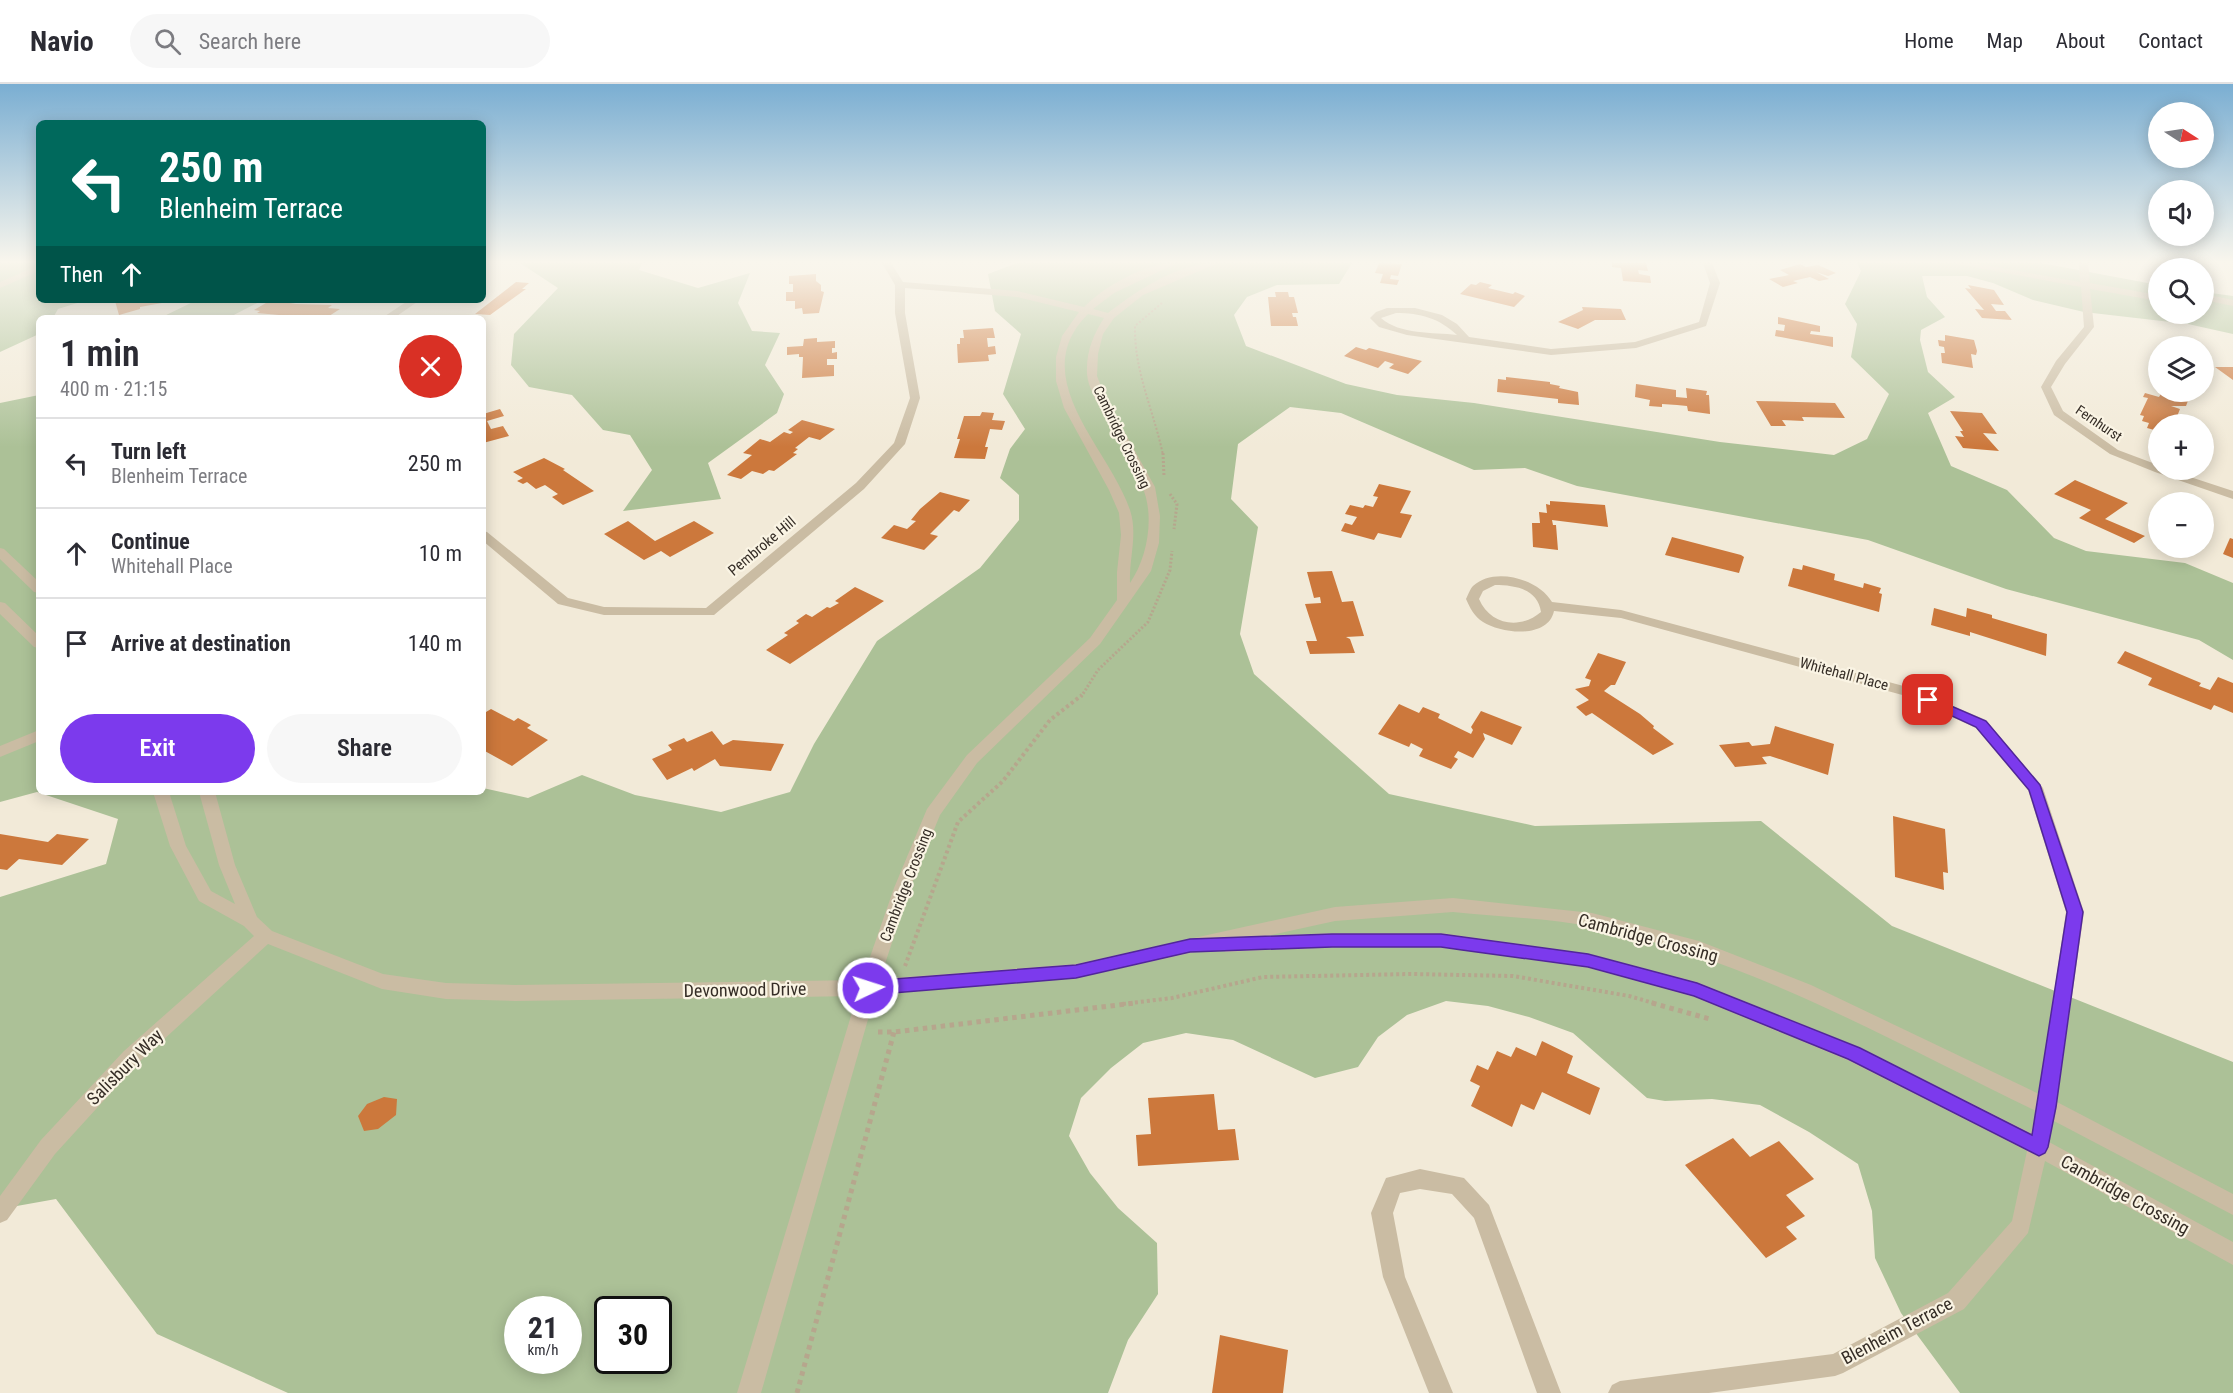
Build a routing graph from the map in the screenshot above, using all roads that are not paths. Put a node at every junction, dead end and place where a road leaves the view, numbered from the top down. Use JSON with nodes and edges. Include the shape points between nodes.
{"nodes":[{"id":1,"x":902,"y":324,"type":"edge"},
{"id":2,"x":1073,"y":324,"type":"edge"},
{"id":3,"x":1105,"y":324,"type":"edge"},
{"id":4,"x":1384,"y":324,"type":"edge"},
{"id":5,"x":1450,"y":324,"type":"edge"},
{"id":6,"x":1702,"y":324,"type":"edge"},
{"id":7,"x":2089,"y":324,"type":"edge"},
{"id":8,"x":1465,"y":339,"type":"junction"},
{"id":9,"x":2148,"y":465,"type":"edge"},
{"id":10,"x":2190,"y":480,"type":"edge"},
{"id":11,"x":2233,"y":495,"type":"edge"},
{"id":12,"x":486,"y":537,"type":"edge"},
{"id":13,"x":0,"y":552,"type":"edge"},
{"id":14,"x":36,"y":586,"type":"edge"},
{"id":15,"x":1124,"y":600,"type":"junction"},
{"id":16,"x":0,"y":606,"type":"edge"},
{"id":17,"x":1548,"y":606,"type":"junction"},
{"id":18,"x":36,"y":641,"type":"edge"},
{"id":19,"x":36,"y":736,"type":"edge"},
{"id":20,"x":0,"y":752,"type":"edge"},
{"id":21,"x":162,"y":795,"type":"edge"},
{"id":22,"x":208,"y":795,"type":"edge"},
{"id":23,"x":250,"y":921,"type":"junction"},
{"id":24,"x":266,"y":936,"type":"junction"},
{"id":25,"x":1190,"y":946,"type":"junction"},
{"id":26,"x":868,"y":988,"type":"junction"},
{"id":27,"x":2047,"y":1107,"type":"junction"},
{"id":28,"x":2039,"y":1147,"type":"junction"},
{"id":29,"x":2233,"y":1205,"type":"edge"},
{"id":30,"x":0,"y":1213,"type":"edge"},
{"id":31,"x":2233,"y":1254,"type":"edge"},
{"id":32,"x":749,"y":1393,"type":"edge"},
{"id":33,"x":1441,"y":1393,"type":"edge"},
{"id":34,"x":1549,"y":1393,"type":"edge"},
{"id":35,"x":1620,"y":1393,"type":"edge"}],
"edges":[{"from":1,"to":12,"type":"street","name":"Pembroke Hill","via":[[915,398],[899,444],[860,486],[709,612],[604,611],[563,601]]},
{"from":2,"to":15,"type":"street","via":[[1060,351],[1061,383],[1125,513],[1128,543]]},
{"from":3,"to":15,"type":"street","name":"Cambridge Crossing","via":[[1092,354],[1092,376],[1149,488],[1154,516],[1153,543],[1145,571]]},
{"from":4,"to":8,"type":"street","via":[[1441,338]]},
{"from":5,"to":8,"type":"street"},
{"from":6,"to":8,"type":"street","via":[[1636,345],[1551,352]]},
{"from":7,"to":9,"type":"street","name":"Fernhurst","via":[[2046,387],[2058,413],[2114,452]]},
{"from":10,"to":11,"type":"street","name":"Fernhurst"},
{"from":13,"to":14,"type":"street"},
{"from":15,"to":26,"type":"street","name":"Cambridge Crossing","via":[[1095,641],[972,759],[933,813]]},
{"from":16,"to":18,"type":"street"},
{"from":17,"to":17,"type":"street","via":[[1548,613],[1535,625],[1510,627],[1476,611],[1472,595],[1483,584],[1504,581],[1528,586]]},
{"from":17,"to":27,"type":"street","name":"Whitehall Place","via":[[1622,614],[1911,693],[1981,724],[2035,788],[2075,912]]},
{"from":19,"to":20,"type":"street"},
{"from":21,"to":23,"type":"street","name":"Devonwood Drive","via":[[178,846],[206,896]]},
{"from":22,"to":23,"type":"street","name":"Devonwood Drive","via":[[227,865]]},
{"from":23,"to":24,"type":"street","name":"Devonwood Drive"},
{"from":24,"to":26,"type":"street","name":"Devonwood Drive","via":[[382,981],[446,991]]},
{"from":24,"to":30,"type":"street","name":"Salisbury Way","via":[[131,1057],[48,1147]]},
{"from":25,"to":26,"type":"street","name":"Cambridge Crossing","via":[[1076,971]]},
{"from":25,"to":27,"type":"street","name":"Cambridge Crossing","via":[[1335,914],[1453,905],[1592,920],[1699,948],[1794,986]]},
{"from":25,"to":28,"type":"street","name":"Cambridge Crossing","via":[[1441,940],[1588,961],[1697,990],[1854,1053]]},
{"from":26,"to":32,"type":"street"},
{"from":27,"to":28,"type":"street","name":"Blenheim Terrace"},
{"from":27,"to":29,"type":"street","name":"Cambridge Crossing"},
{"from":28,"to":31,"type":"street","name":"Cambridge Crossing"},
{"from":28,"to":35,"type":"street","name":"Blenheim Terrace","via":[[2021,1226],[1956,1301],[1835,1365]]},
{"from":33,"to":34,"type":"street","via":[[1394,1277],[1382,1213],[1393,1185],[1420,1179],[1457,1185],[1482,1212]]}]}
